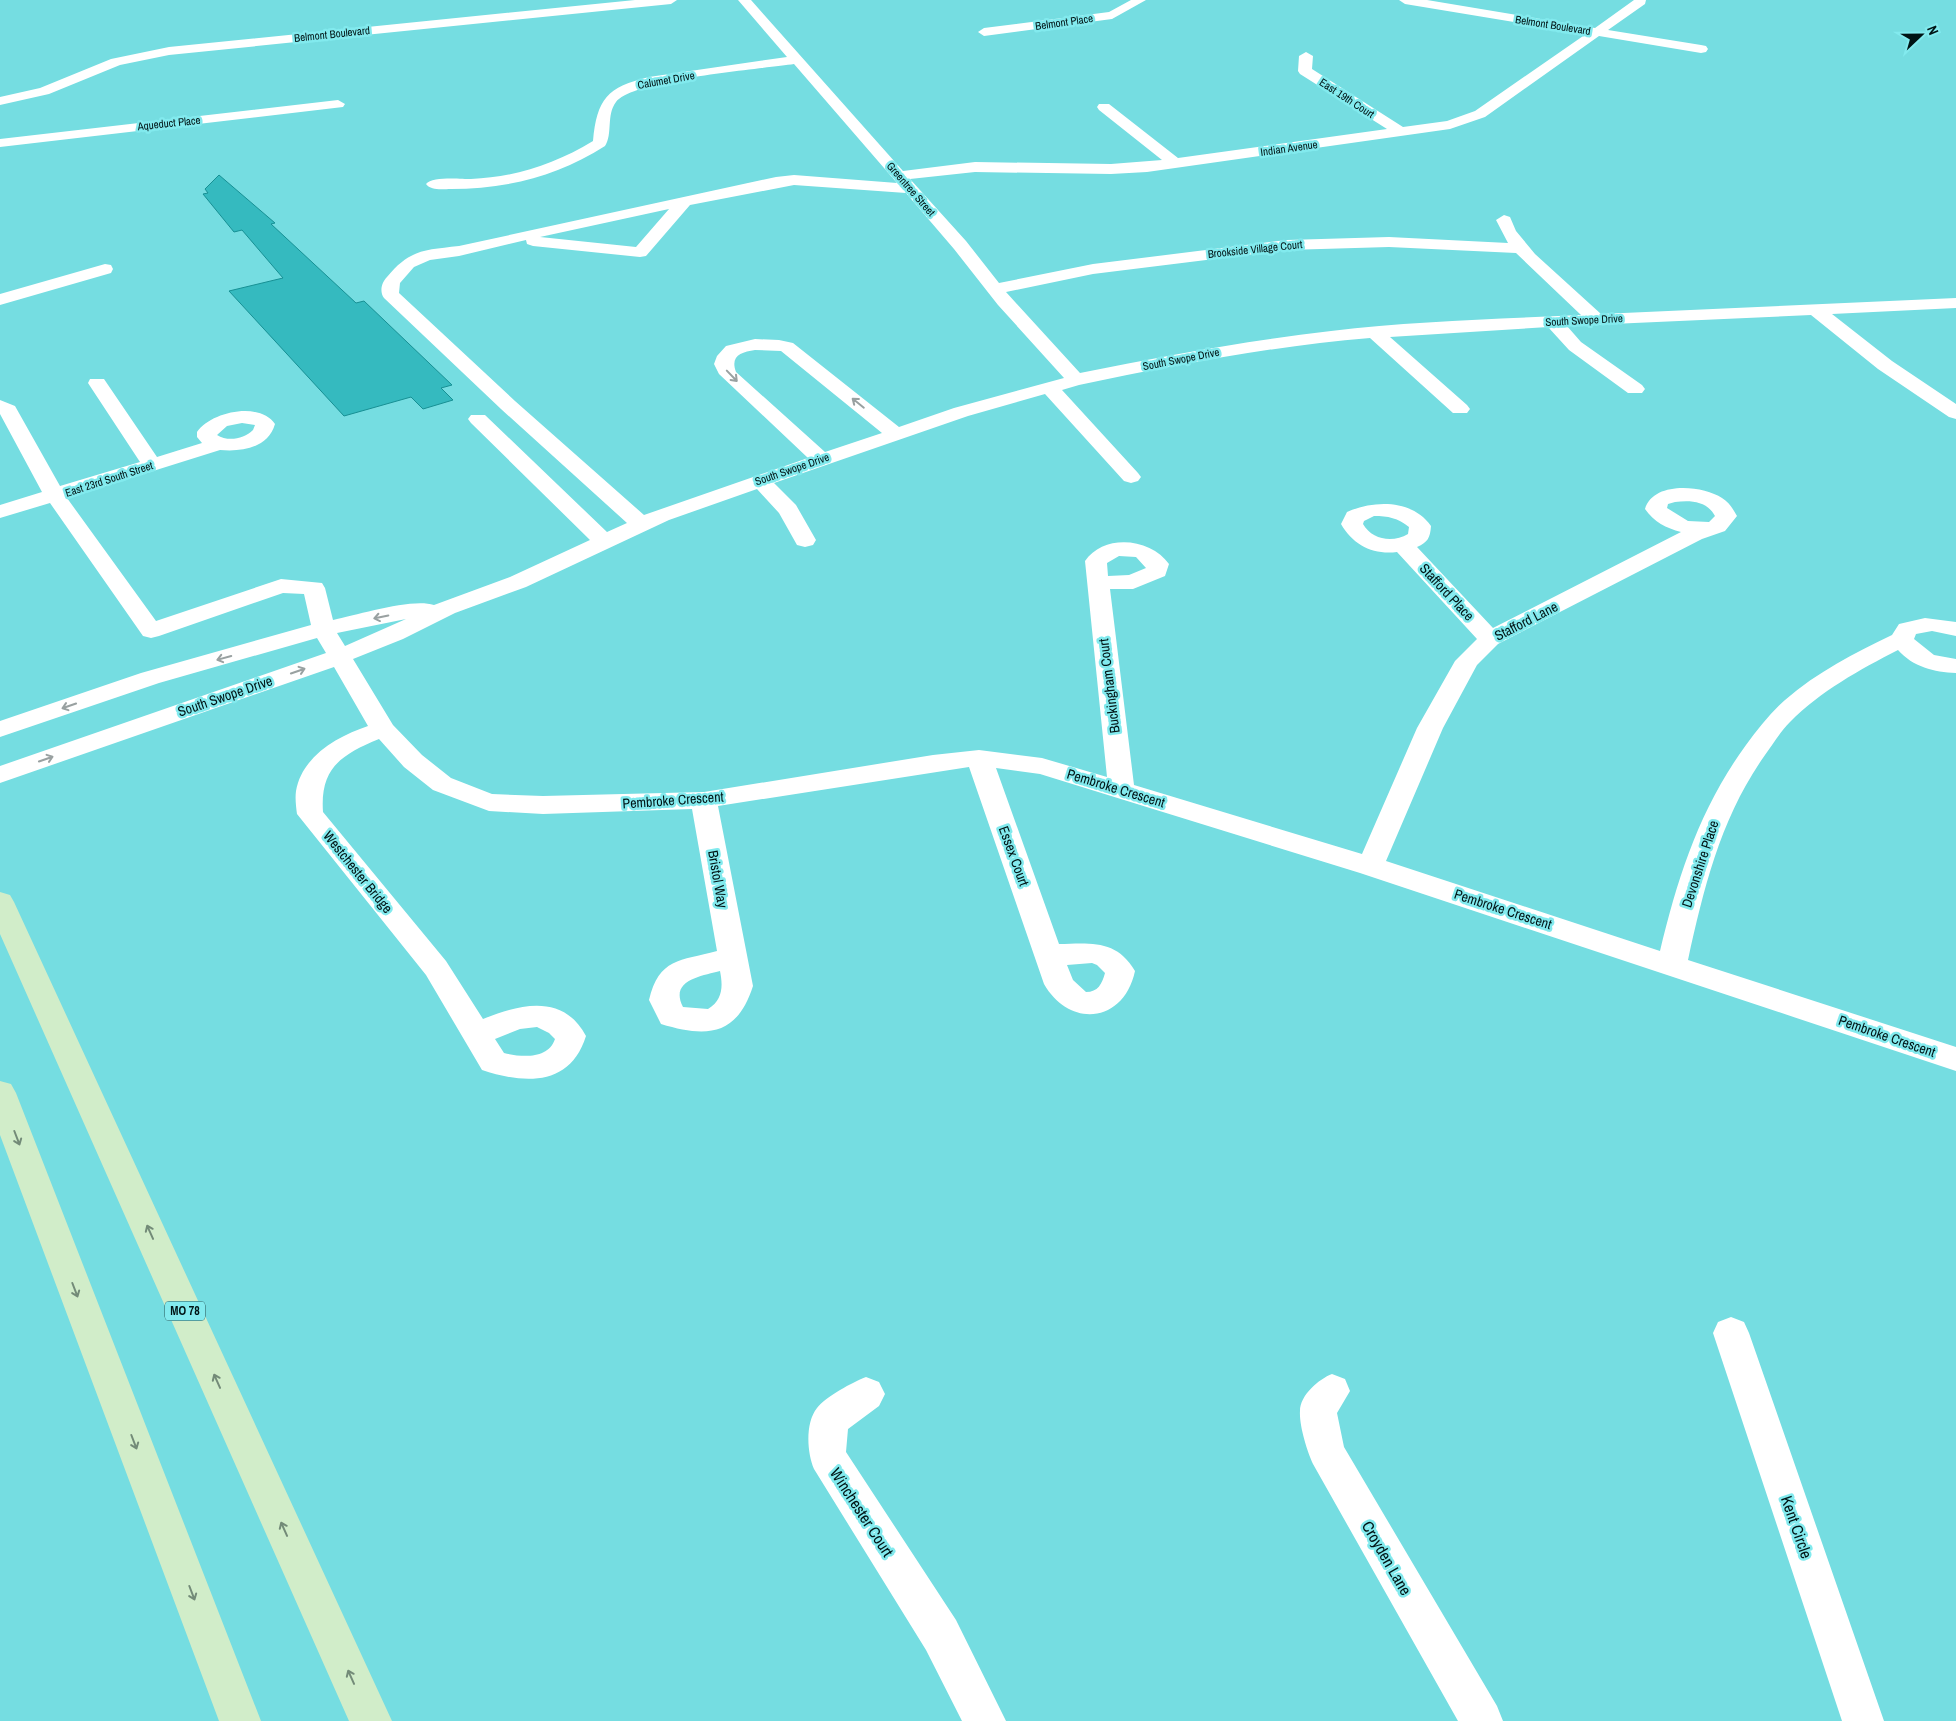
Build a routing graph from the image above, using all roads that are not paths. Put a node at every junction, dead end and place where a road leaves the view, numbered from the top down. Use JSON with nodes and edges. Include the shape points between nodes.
{"nodes":[{"id":1,"x":671,"y":0,"type":"edge"},
{"id":2,"x":744,"y":0,"type":"edge"},
{"id":3,"x":1140,"y":0,"type":"edge"},
{"id":4,"x":1405,"y":0,"type":"edge"},
{"id":5,"x":1641,"y":1,"type":"edge"},
{"id":6,"x":984,"y":32,"type":"dead end"},
{"id":7,"x":1597,"y":32,"type":"junction"},
{"id":8,"x":1701,"y":49,"type":"dead end"},
{"id":9,"x":1306,"y":56,"type":"dead end"},
{"id":10,"x":797,"y":60,"type":"junction"},
{"id":11,"x":0,"y":101,"type":"edge"},
{"id":12,"x":338,"y":104,"type":"dead end"},
{"id":13,"x":1104,"y":107,"type":"dead end"},
{"id":14,"x":1402,"y":133,"type":"junction"},
{"id":15,"x":0,"y":142,"type":"edge"},
{"id":16,"x":1176,"y":164,"type":"junction"},
{"id":17,"x":899,"y":176,"type":"junction"},
{"id":18,"x":434,"y":184,"type":"dead end"},
{"id":19,"x":910,"y":189,"type":"junction"},
{"id":20,"x":684,"y":202,"type":"junction"},
{"id":21,"x":1504,"y":220,"type":"dead end"},
{"id":22,"x":506,"y":239,"type":"junction"},
{"id":23,"x":1519,"y":248,"type":"junction"},
{"id":24,"x":105,"y":269,"type":"dead end"},
{"id":25,"x":994,"y":288,"type":"junction"},
{"id":26,"x":0,"y":300,"type":"edge"},
{"id":27,"x":1956,"y":302,"type":"edge"},
{"id":28,"x":1816,"y":310,"type":"junction"},
{"id":29,"x":1596,"y":320,"type":"junction"},
{"id":30,"x":1553,"y":322,"type":"junction"},
{"id":31,"x":1375,"y":333,"type":"junction"},
{"id":32,"x":1076,"y":380,"type":"junction"},
{"id":33,"x":97,"y":383,"type":"dead end"},
{"id":34,"x":1049,"y":388,"type":"junction"},
{"id":35,"x":1635,"y":389,"type":"dead end"},
{"id":36,"x":0,"y":406,"type":"edge"},
{"id":37,"x":1460,"y":409,"type":"dead end"},
{"id":38,"x":1956,"y":413,"type":"edge"},
{"id":39,"x":478,"y":418,"type":"dead end"},
{"id":40,"x":896,"y":434,"type":"junction"},
{"id":41,"x":218,"y":444,"type":"dead end"},
{"id":42,"x":821,"y":459,"type":"junction"},
{"id":43,"x":152,"y":465,"type":"junction"},
{"id":44,"x":1131,"y":477,"type":"dead end"},
{"id":45,"x":760,"y":480,"type":"junction"},
{"id":46,"x":55,"y":496,"type":"junction"},
{"id":47,"x":0,"y":512,"type":"edge"},
{"id":48,"x":641,"y":524,"type":"junction"},
{"id":49,"x":1713,"y":528,"type":"dead end"},
{"id":50,"x":805,"y":540,"type":"dead end"},
{"id":51,"x":604,"y":541,"type":"junction"},
{"id":52,"x":1403,"y":545,"type":"dead end"},
{"id":53,"x":1098,"y":583,"type":"dead end"},
{"id":54,"x":447,"y":608,"type":"junction"},
{"id":55,"x":323,"y":629,"type":"junction"},
{"id":56,"x":1956,"y":629,"type":"edge"},
{"id":57,"x":1490,"y":639,"type":"junction"},
{"id":58,"x":1902,"y":639,"type":"junction"},
{"id":59,"x":338,"y":657,"type":"junction"},
{"id":60,"x":1956,"y":666,"type":"edge"},
{"id":61,"x":0,"y":729,"type":"edge"},
{"id":62,"x":383,"y":729,"type":"junction"},
{"id":63,"x":979,"y":758,"type":"junction"},
{"id":64,"x":0,"y":775,"type":"edge"},
{"id":65,"x":1121,"y":789,"type":"junction"},
{"id":66,"x":704,"y":800,"type":"junction"},
{"id":67,"x":1370,"y":866,"type":"junction"},
{"id":68,"x":0,"y":902,"type":"edge"},
{"id":69,"x":1049,"y":955,"type":"dead end"},
{"id":70,"x":732,"y":957,"type":"dead end"},
{"id":71,"x":1672,"y":964,"type":"junction"},
{"id":72,"x":476,"y":1034,"type":"dead end"},
{"id":73,"x":1956,"y":1059,"type":"edge"},
{"id":74,"x":0,"y":1092,"type":"edge"},
{"id":75,"x":1731,"y":1332,"type":"dead end"},
{"id":76,"x":1332,"y":1390,"type":"dead end"},
{"id":77,"x":866,"y":1394,"type":"dead end"},
{"id":78,"x":240,"y":1721,"type":"edge"},
{"id":79,"x":371,"y":1721,"type":"edge"},
{"id":80,"x":985,"y":1721,"type":"edge"},
{"id":81,"x":1482,"y":1721,"type":"edge"},
{"id":82,"x":1863,"y":1721,"type":"edge"}],
"edges":[{"from":1,"to":11,"type":"street","name":"Belmont Boulevard","via":[[170,51],[116,62],[44,91]]},
{"from":2,"to":10,"type":"street","name":"Greentree Street"},
{"from":3,"to":6,"type":"street","name":"Belmont Place","via":[[1104,16]]},
{"from":4,"to":7,"type":"street","name":"Belmont Boulevard"},
{"from":5,"to":7,"type":"street","name":"Indian Avenue"},
{"from":7,"to":8,"type":"street","name":"Belmont Boulevard"},
{"from":7,"to":14,"type":"street","name":"Indian Avenue","via":[[1480,114],[1450,126]]},
{"from":9,"to":14,"type":"street","name":"East 19th Court","via":[[1305,71]]},
{"from":10,"to":17,"type":"street","name":"Greentree Street"},
{"from":10,"to":18,"type":"street","name":"Calumet Drive","via":[[635,85],[608,100],[603,109],[600,143],[578,158],[550,171],[511,181]]},
{"from":12,"to":15,"type":"street","name":"Aqueduct Place"},
{"from":13,"to":16,"type":"street"},
{"from":14,"to":16,"type":"street","name":"Indian Avenue"},
{"from":16,"to":17,"type":"street","name":"Indian Avenue","via":[[1111,169],[975,167]]},
{"from":17,"to":19,"type":"street","name":"Greentree Street"},
{"from":19,"to":20,"type":"street","via":[[794,180]]},
{"from":19,"to":25,"type":"street","name":"Greentree Street"},
{"from":20,"to":22,"type":"street"},
{"from":20,"to":22,"type":"street","via":[[640,252]]},
{"from":21,"to":23,"type":"street"},
{"from":22,"to":48,"type":"street","via":[[408,263],[391,282],[390,294]]},
{"from":23,"to":25,"type":"street","name":"Brookside Village Court","via":[[1389,242],[1297,244],[1093,269]]},
{"from":23,"to":29,"type":"street"},
{"from":24,"to":26,"type":"street"},
{"from":25,"to":32,"type":"street","name":"Greentree Street"},
{"from":27,"to":28,"type":"street","name":"South Swope Drive"},
{"from":28,"to":29,"type":"street","name":"South Swope Drive"},
{"from":28,"to":38,"type":"street","via":[[1885,365]]},
{"from":29,"to":30,"type":"street","name":"South Swope Drive"},
{"from":30,"to":31,"type":"street","name":"South Swope Drive"},
{"from":30,"to":35,"type":"street","via":[[1575,346]]},
{"from":31,"to":32,"type":"street","name":"South Swope Drive","via":[[1202,354]]},
{"from":31,"to":37,"type":"street"},
{"from":32,"to":34,"type":"street","name":"South Swope Drive"},
{"from":33,"to":43,"type":"street"},
{"from":34,"to":40,"type":"street","name":"South Swope Drive"},
{"from":34,"to":44,"type":"street"},
{"from":36,"to":46,"type":"street","via":[[8,410]]},
{"from":39,"to":51,"type":"street"},
{"from":40,"to":42,"type":"street","name":"South Swope Drive"},
{"from":40,"to":42,"type":"street","one_way":true,"via":[[787,347],[759,344],[727,354],[723,366],[728,374]]},
{"from":41,"to":43,"type":"street","name":"East 23rd South Street"},
{"from":42,"to":45,"type":"street","name":"South Swope Drive"},
{"from":43,"to":46,"type":"street","name":"East 23rd South Street"},
{"from":45,"to":48,"type":"street","name":"South Swope Drive"},
{"from":45,"to":50,"type":"street","via":[[788,510]]},
{"from":46,"to":47,"type":"street","name":"East 23rd South Street"},
{"from":46,"to":55,"type":"street","name":"Pembroke Crescent","via":[[151,631],[281,586],[314,588]]},
{"from":48,"to":51,"type":"street","name":"South Swope Drive"},
{"from":49,"to":57,"type":"street","name":"Stafford Lane","via":[[1694,534]]},
{"from":51,"to":54,"type":"street","name":"South Swope Drive","via":[[518,582]]},
{"from":52,"to":57,"type":"street","name":"Stafford Place"},
{"from":53,"to":65,"type":"street","name":"Buckingham Court"},
{"from":54,"to":55,"type":"street","name":"South Swope Drive","one_way":true,"via":[[394,614]]},
{"from":54,"to":59,"type":"street","name":"South Swope Drive"},
{"from":55,"to":59,"type":"street","name":"Pembroke Crescent"},
{"from":55,"to":61,"type":"street","name":"South Swope Drive","one_way":true,"via":[[150,678]]},
{"from":56,"to":58,"type":"street","name":"Devonshire Place","via":[[1928,623],[1916,625],[1907,628]]},
{"from":57,"to":67,"type":"street","name":"Stafford Lane","via":[[1467,661],[1430,728]]},
{"from":58,"to":60,"type":"street","via":[[1920,657]]},
{"from":58,"to":71,"type":"street","name":"Devonshire Place","via":[[1819,686],[1781,717],[1741,767],[1710,825],[1688,893]]},
{"from":59,"to":62,"type":"street","name":"Pembroke Crescent"},
{"from":64,"to":59,"type":"street","name":"South Swope Drive","one_way":true},
{"from":62,"to":66,"type":"street","name":"Pembroke Crescent","via":[[413,761],[442,784],[489,802],[543,805]]},
{"from":62,"to":72,"type":"street","name":"Westchester Bridge","via":[[357,738],[327,758],[309,787],[310,814],[436,968]]},
{"from":63,"to":65,"type":"street","name":"Pembroke Crescent","via":[[1042,766]]},
{"from":63,"to":66,"type":"street","name":"Pembroke Crescent"},
{"from":63,"to":69,"type":"street","name":"Essex Court"},
{"from":65,"to":67,"type":"street","name":"Pembroke Crescent"},
{"from":66,"to":70,"type":"street","name":"Bristol Way"},
{"from":67,"to":71,"type":"street","name":"Pembroke Crescent"},
{"from":79,"to":68,"type":"main road","number":"MO 78","one_way":true},
{"from":71,"to":73,"type":"street","name":"Pembroke Crescent"},
{"from":74,"to":78,"type":"main road","one_way":true},
{"from":75,"to":82,"type":"street","name":"Kent Circle"},
{"from":76,"to":81,"type":"street","name":"Croyden Lane","via":[[1318,1410],[1326,1452]]},
{"from":77,"to":80,"type":"street","name":"Winchester Court","via":[[830,1420],[827,1456],[941,1635]]}]}
